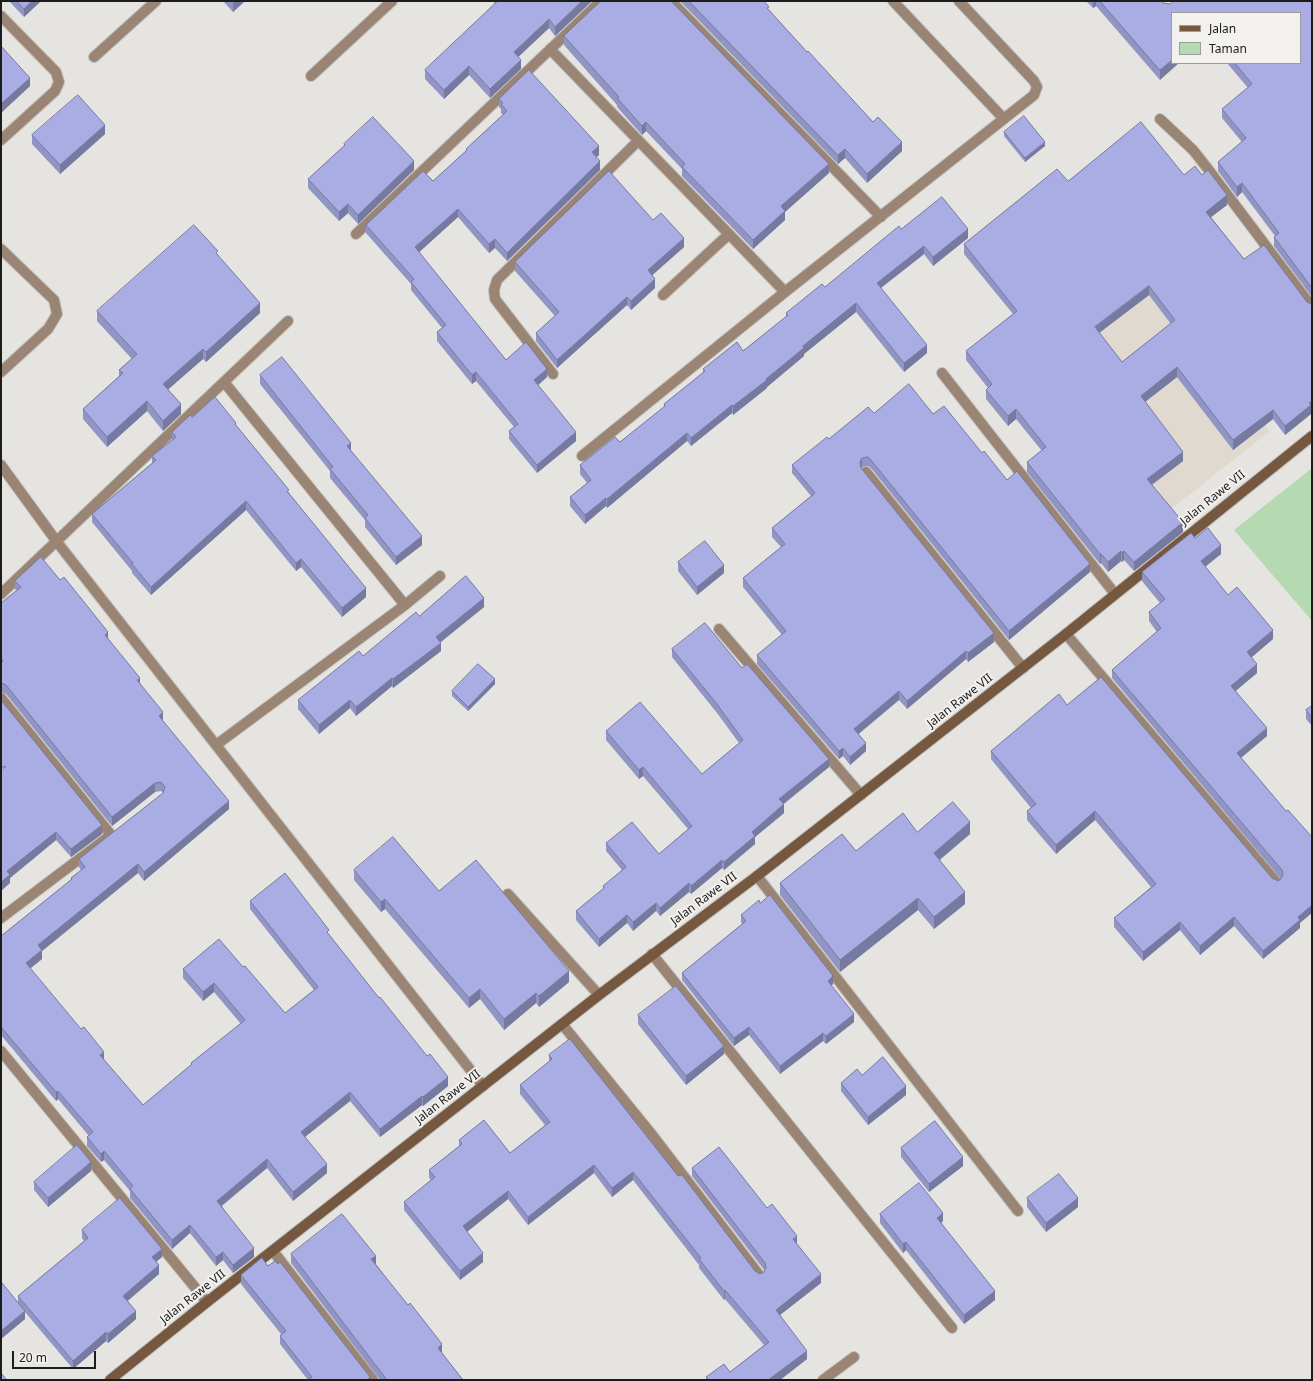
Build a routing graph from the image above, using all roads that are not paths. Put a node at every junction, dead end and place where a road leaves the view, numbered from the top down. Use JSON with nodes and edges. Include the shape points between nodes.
{"nodes":[{"id":1,"x":156,"y":1,"type":"edge"},
{"id":2,"x":392,"y":1,"type":"edge"},
{"id":3,"x":601,"y":1,"type":"edge"},
{"id":4,"x":671,"y":1,"type":"edge"},
{"id":5,"x":893,"y":1,"type":"edge"},
{"id":6,"x":959,"y":1,"type":"edge"},
{"id":7,"x":1,"y":16,"type":"edge"},
{"id":8,"x":550,"y":49,"type":"junction"},
{"id":9,"x":94,"y":57,"type":"dead end"},
{"id":10,"x":311,"y":76,"type":"dead end"},
{"id":11,"x":1004,"y":119,"type":"junction"},
{"id":12,"x":1160,"y":119,"type":"dead end"},
{"id":13,"x":1,"y":140,"type":"edge"},
{"id":14,"x":638,"y":141,"type":"junction"},
{"id":15,"x":881,"y":217,"type":"junction"},
{"id":16,"x":356,"y":234,"type":"dead end"},
{"id":17,"x":729,"y":234,"type":"junction"},
{"id":18,"x":1,"y":249,"type":"edge"},
{"id":19,"x":785,"y":292,"type":"junction"},
{"id":20,"x":663,"y":296,"type":"dead end"},
{"id":21,"x":1312,"y":307,"type":"edge"},
{"id":22,"x":288,"y":321,"type":"dead end"},
{"id":23,"x":1,"y":372,"type":"edge"},
{"id":24,"x":942,"y":373,"type":"dead end"},
{"id":25,"x":552,"y":374,"type":"dead end"},
{"id":26,"x":224,"y":382,"type":"junction"},
{"id":27,"x":1312,"y":436,"type":"edge"},
{"id":28,"x":582,"y":456,"type":"dead end"},
{"id":29,"x":1,"y":465,"type":"edge"},
{"id":30,"x":866,"y":472,"type":"edge"},
{"id":31,"x":57,"y":542,"type":"junction"},
{"id":32,"x":440,"y":576,"type":"dead end"},
{"id":33,"x":1,"y":594,"type":"edge"},
{"id":34,"x":1115,"y":594,"type":"junction"},
{"id":35,"x":405,"y":606,"type":"junction"},
{"id":36,"x":718,"y":628,"type":"dead end"},
{"id":37,"x":1066,"y":634,"type":"junction"},
{"id":38,"x":1023,"y":668,"type":"junction"},
{"id":39,"x":1,"y":698,"type":"edge"},
{"id":40,"x":216,"y":744,"type":"junction"},
{"id":41,"x":861,"y":795,"type":"junction"},
{"id":42,"x":757,"y":876,"type":"junction"},
{"id":43,"x":1277,"y":883,"type":"edge"},
{"id":44,"x":508,"y":894,"type":"dead end"},
{"id":45,"x":1,"y":918,"type":"edge"},
{"id":46,"x":652,"y":954,"type":"junction"},
{"id":47,"x":599,"y":995,"type":"junction"},
{"id":48,"x":562,"y":1024,"type":"junction"},
{"id":49,"x":1,"y":1051,"type":"edge"},
{"id":50,"x":483,"y":1086,"type":"junction"},
{"id":51,"x":1018,"y":1211,"type":"dead end"},
{"id":52,"x":273,"y":1251,"type":"junction"},
{"id":53,"x":760,"y":1276,"type":"edge"},
{"id":54,"x":207,"y":1302,"type":"junction"},
{"id":55,"x":952,"y":1328,"type":"dead end"},
{"id":56,"x":854,"y":1357,"type":"dead end"},
{"id":57,"x":110,"y":1380,"type":"edge"},
{"id":58,"x":373,"y":1380,"type":"edge"},
{"id":59,"x":823,"y":1380,"type":"edge"}],
"edges":[{"from":1,"to":9,"type":"street"},
{"from":2,"to":10,"type":"street"},
{"from":3,"to":8,"type":"street"},
{"from":4,"to":15,"type":"street"},
{"from":5,"to":11,"type":"street"},
{"from":6,"to":11,"type":"street","via":[[1037,87],[1034,94]]},
{"from":7,"to":13,"type":"street","via":[[56,72],[59,82],[55,90]]},
{"from":8,"to":14,"type":"street"},
{"from":8,"to":16,"type":"street"},
{"from":11,"to":15,"type":"street"},
{"from":12,"to":21,"type":"street","via":[[1193,150]]},
{"from":14,"to":17,"type":"street"},
{"from":14,"to":25,"type":"street","via":[[496,280],[495,299]]},
{"from":15,"to":19,"type":"street"},
{"from":17,"to":19,"type":"street"},
{"from":17,"to":20,"type":"street"},
{"from":18,"to":23,"type":"street","via":[[54,300],[57,314],[48,329]]},
{"from":19,"to":28,"type":"street"},
{"from":22,"to":26,"type":"street"},
{"from":24,"to":34,"type":"street"},
{"from":26,"to":31,"type":"street"},
{"from":26,"to":35,"type":"street"},
{"from":27,"to":34,"type":"main road","name":"Jalan Rawe VII"},
{"from":29,"to":31,"type":"street"},
{"from":30,"to":38,"type":"street"},
{"from":31,"to":33,"type":"street"},
{"from":31,"to":40,"type":"street"},
{"from":32,"to":35,"type":"street"},
{"from":34,"to":37,"type":"main road","name":"Jalan Rawe VII"},
{"from":35,"to":40,"type":"street"},
{"from":36,"to":41,"type":"street"},
{"from":37,"to":38,"type":"main road","name":"Jalan Rawe VII"},
{"from":37,"to":43,"type":"street"},
{"from":38,"to":41,"type":"main road","name":"Jalan Rawe VII"},
{"from":39,"to":45,"type":"street","via":[[114,832]]},
{"from":40,"to":50,"type":"street"},
{"from":41,"to":42,"type":"main road","name":"Jalan Rawe VII"},
{"from":42,"to":46,"type":"main road","name":"Jalan Rawe VII"},
{"from":42,"to":51,"type":"street"},
{"from":44,"to":47,"type":"street"},
{"from":46,"to":47,"type":"main road","name":"Jalan Rawe VII"},
{"from":46,"to":55,"type":"street"},
{"from":47,"to":48,"type":"main road","name":"Jalan Rawe VII"},
{"from":48,"to":50,"type":"main road","name":"Jalan Rawe VII"},
{"from":48,"to":53,"type":"street","via":[[658,1142]]},
{"from":49,"to":54,"type":"street"},
{"from":50,"to":52,"type":"main road","name":"Jalan Rawe VII"},
{"from":52,"to":54,"type":"main road","name":"Jalan Rawe VII"},
{"from":52,"to":58,"type":"street"},
{"from":54,"to":57,"type":"main road","name":"Jalan Rawe VII"},
{"from":56,"to":59,"type":"street"}]}
